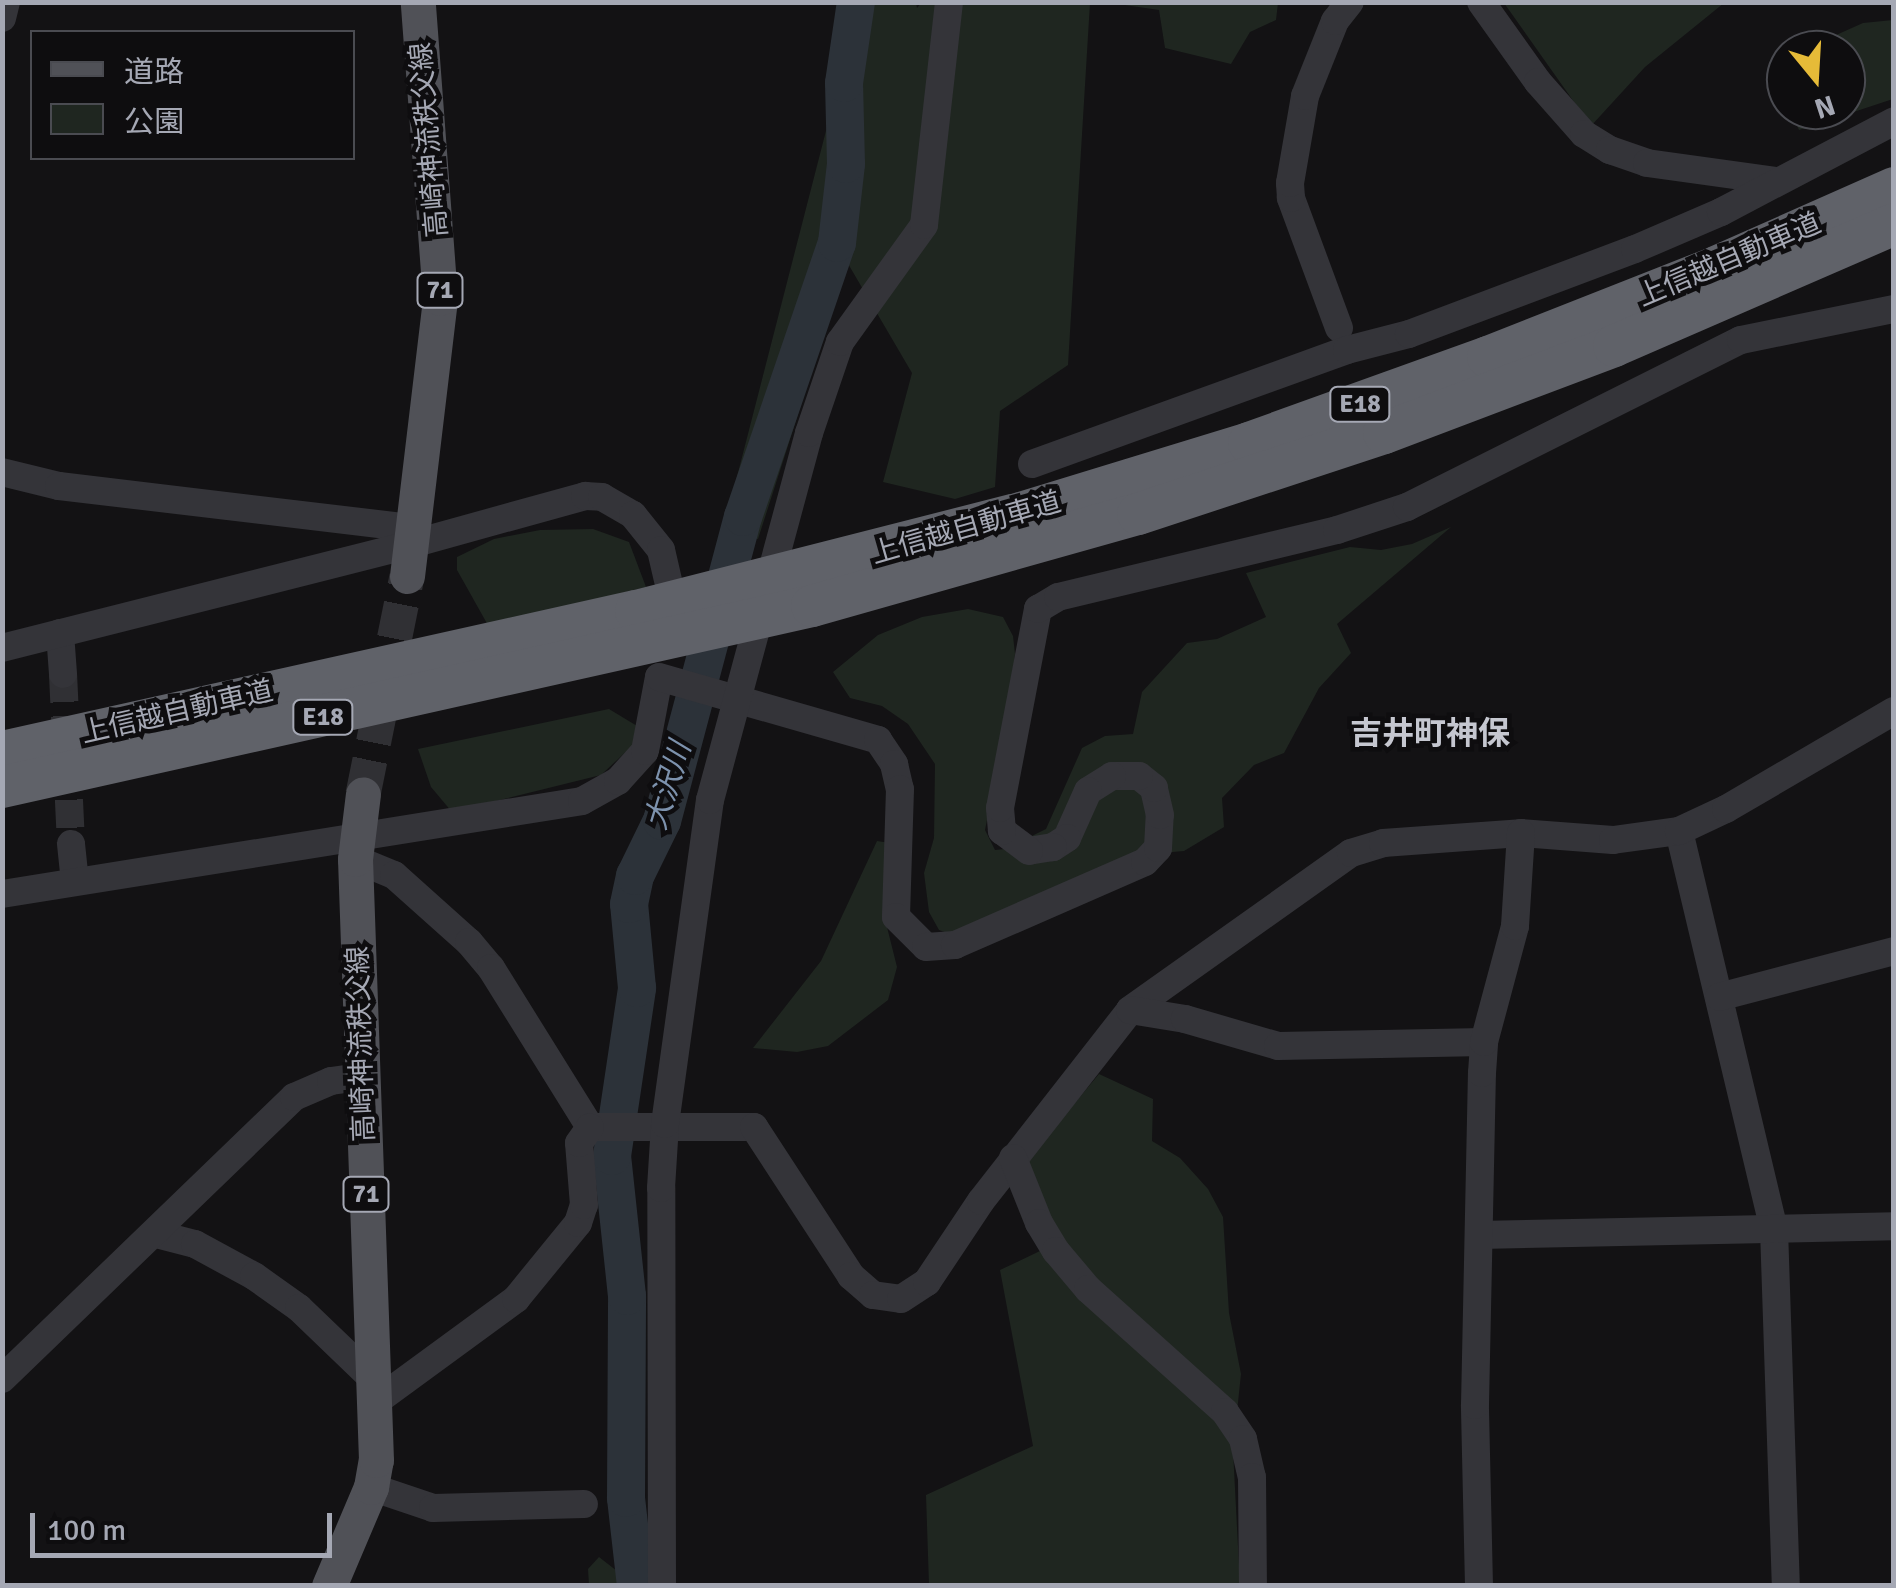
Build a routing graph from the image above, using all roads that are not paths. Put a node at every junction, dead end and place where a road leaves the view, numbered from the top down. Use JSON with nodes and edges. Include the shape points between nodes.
{"nodes":[{"id":1,"x":6,"y":2,"type":"edge"},
{"id":2,"x":418,"y":2,"type":"edge"},
{"id":3,"x":949,"y":2,"type":"edge"},
{"id":4,"x":1350,"y":2,"type":"edge"},
{"id":5,"x":1482,"y":2,"type":"edge"},
{"id":6,"x":2,"y":18,"type":"edge"},
{"id":7,"x":1893,"y":122,"type":"edge"},
{"id":8,"x":1777,"y":181,"type":"junction"},
{"id":9,"x":1894,"y":188,"type":"edge"},
{"id":10,"x":1894,"y":224,"type":"edge"},
{"id":11,"x":1894,"y":309,"type":"edge"},
{"id":12,"x":1339,"y":328,"type":"dead end"},
{"id":13,"x":1032,"y":464,"type":"dead end"},
{"id":14,"x":2,"y":472,"type":"edge"},
{"id":15,"x":411,"y":550,"type":"junction"},
{"id":16,"x":668,"y":580,"type":"dead end"},
{"id":17,"x":810,"y":589,"type":"junction"},
{"id":18,"x":640,"y":629,"type":"junction"},
{"id":19,"x":60,"y":633,"type":"junction"},
{"id":20,"x":2,"y":648,"type":"edge"},
{"id":21,"x":62,"y":674,"type":"tunnel mouth"},
{"id":22,"x":734,"y":699,"type":"junction"},
{"id":23,"x":1894,"y":710,"type":"edge"},
{"id":24,"x":2,"y":752,"type":"edge"},
{"id":25,"x":2,"y":787,"type":"edge"},
{"id":26,"x":363,"y":794,"type":"tunnel mouth"},
{"id":27,"x":1679,"y":831,"type":"junction"},
{"id":28,"x":1520,"y":834,"type":"junction"},
{"id":29,"x":71,"y":844,"type":"tunnel mouth"},
{"id":30,"x":356,"y":849,"type":"junction"},
{"id":31,"x":75,"y":880,"type":"junction"},
{"id":32,"x":2,"y":894,"type":"edge"},
{"id":33,"x":1894,"y":951,"type":"edge"},
{"id":34,"x":1718,"y":997,"type":"junction"},
{"id":35,"x":1130,"y":1010,"type":"junction"},
{"id":36,"x":1484,"y":1042,"type":"junction"},
{"id":37,"x":361,"y":1077,"type":"junction"},
{"id":38,"x":665,"y":1124,"type":"junction"},
{"id":39,"x":590,"y":1127,"type":"junction"},
{"id":40,"x":1013,"y":1158,"type":"junction"},
{"id":41,"x":1894,"y":1226,"type":"edge"},
{"id":42,"x":1774,"y":1229,"type":"junction"},
{"id":43,"x":156,"y":1234,"type":"junction"},
{"id":44,"x":1478,"y":1235,"type":"junction"},
{"id":45,"x":2,"y":1379,"type":"edge"},
{"id":46,"x":374,"y":1391,"type":"junction"},
{"id":47,"x":371,"y":1487,"type":"junction"},
{"id":48,"x":584,"y":1504,"type":"dead end"},
{"id":49,"x":329,"y":1586,"type":"edge"},
{"id":50,"x":662,"y":1586,"type":"edge"},
{"id":51,"x":1253,"y":1586,"type":"edge"},
{"id":52,"x":1479,"y":1586,"type":"edge"},
{"id":53,"x":1786,"y":1586,"type":"edge"}],
"edges":[{"from":1,"to":6,"type":"street"},
{"from":2,"to":15,"type":"main road","name":"高崎神流秩父線","number":"71","via":[[440,298]]},
{"from":3,"to":22,"type":"street","via":[[924,225],[840,342]]},
{"from":4,"to":12,"type":"street","via":[[1335,20],[1305,96],[1290,183]]},
{"from":5,"to":8,"type":"street","via":[[1538,82],[1584,134],[1610,150],[1647,163]]},
{"from":7,"to":8,"type":"street"},
{"from":8,"to":13,"type":"street","via":[[1636,249]]},
{"from":9,"to":17,"type":"highway","name":"上信越自動車道","number":"E18","via":[[1716,267],[1374,400]]},
{"from":10,"to":17,"type":"highway","name":"上信越自動車道","number":"E18","via":[[1630,339],[1384,433],[1138,514]]},
{"from":11,"to":22,"type":"street","via":[[1741,340],[1407,507],[1058,597],[1038,609],[1000,808],[1002,831],[1029,852],[1053,847],[1067,838],[1088,791],[1112,776],[1139,776],[1154,788],[1158,848],[1145,862],[955,945],[926,947],[896,917],[900,789],[878,740]]},
{"from":14,"to":15,"type":"street"},
{"from":15,"to":16,"type":"street","via":[[585,496],[602,497],[646,529],[665,560]]},
{"from":15,"to":19,"type":"street"},
{"from":17,"to":18,"type":"highway","name":"上信越自動車道","number":"E18"},
{"from":18,"to":24,"type":"highway","name":"上信越自動車道","number":"E18"},
{"from":18,"to":25,"type":"highway","name":"上信越自動車道","number":"E18"},
{"from":19,"to":20,"type":"street"},
{"from":19,"to":21,"type":"street"},
{"from":22,"to":30,"type":"street","via":[[659,676],[645,750],[618,781],[582,801]]},
{"from":22,"to":38,"type":"street","via":[[710,800]]},
{"from":23,"to":27,"type":"street"},
{"from":26,"to":30,"type":"main road","name":"高崎神流秩父線","number":"71"},
{"from":27,"to":28,"type":"street","via":[[1613,840]]},
{"from":27,"to":34,"type":"street"},
{"from":28,"to":35,"type":"street","via":[[1364,846]]},
{"from":28,"to":36,"type":"street","via":[[1515,926]]},
{"from":29,"to":31,"type":"street"},
{"from":30,"to":31,"type":"street"},
{"from":30,"to":37,"type":"main road","name":"高崎神流秩父線","number":"71"},
{"from":30,"to":39,"type":"street","via":[[394,875],[491,968]]},
{"from":31,"to":32,"type":"street"},
{"from":33,"to":34,"type":"street"},
{"from":34,"to":42,"type":"street"},
{"from":35,"to":36,"type":"street","via":[[1278,1046]]},
{"from":35,"to":40,"type":"street"},
{"from":36,"to":44,"type":"street"},
{"from":37,"to":43,"type":"street","via":[[294,1097]]},
{"from":37,"to":46,"type":"main road","name":"高崎神流秩父線","number":"71"},
{"from":38,"to":39,"type":"street"},
{"from":38,"to":40,"type":"street","via":[[744,1124],[760,1132],[850,1276],[889,1300],[927,1282]]},
{"from":38,"to":50,"type":"street"},
{"from":39,"to":46,"type":"street","via":[[579,1142],[584,1205],[578,1223],[516,1299]]},
{"from":40,"to":51,"type":"street","via":[[1056,1251],[1225,1412],[1243,1439],[1252,1477]]},
{"from":41,"to":42,"type":"street"},
{"from":42,"to":44,"type":"street"},
{"from":42,"to":53,"type":"street"},
{"from":43,"to":45,"type":"street"},
{"from":43,"to":46,"type":"street","via":[[196,1244],[299,1308]]},
{"from":44,"to":52,"type":"street"},
{"from":46,"to":47,"type":"main road","name":"高崎神流秩父線","number":"71"},
{"from":47,"to":48,"type":"street","via":[[433,1508]]},
{"from":47,"to":49,"type":"main road","name":"高崎神流秩父線","number":"71"}]}
